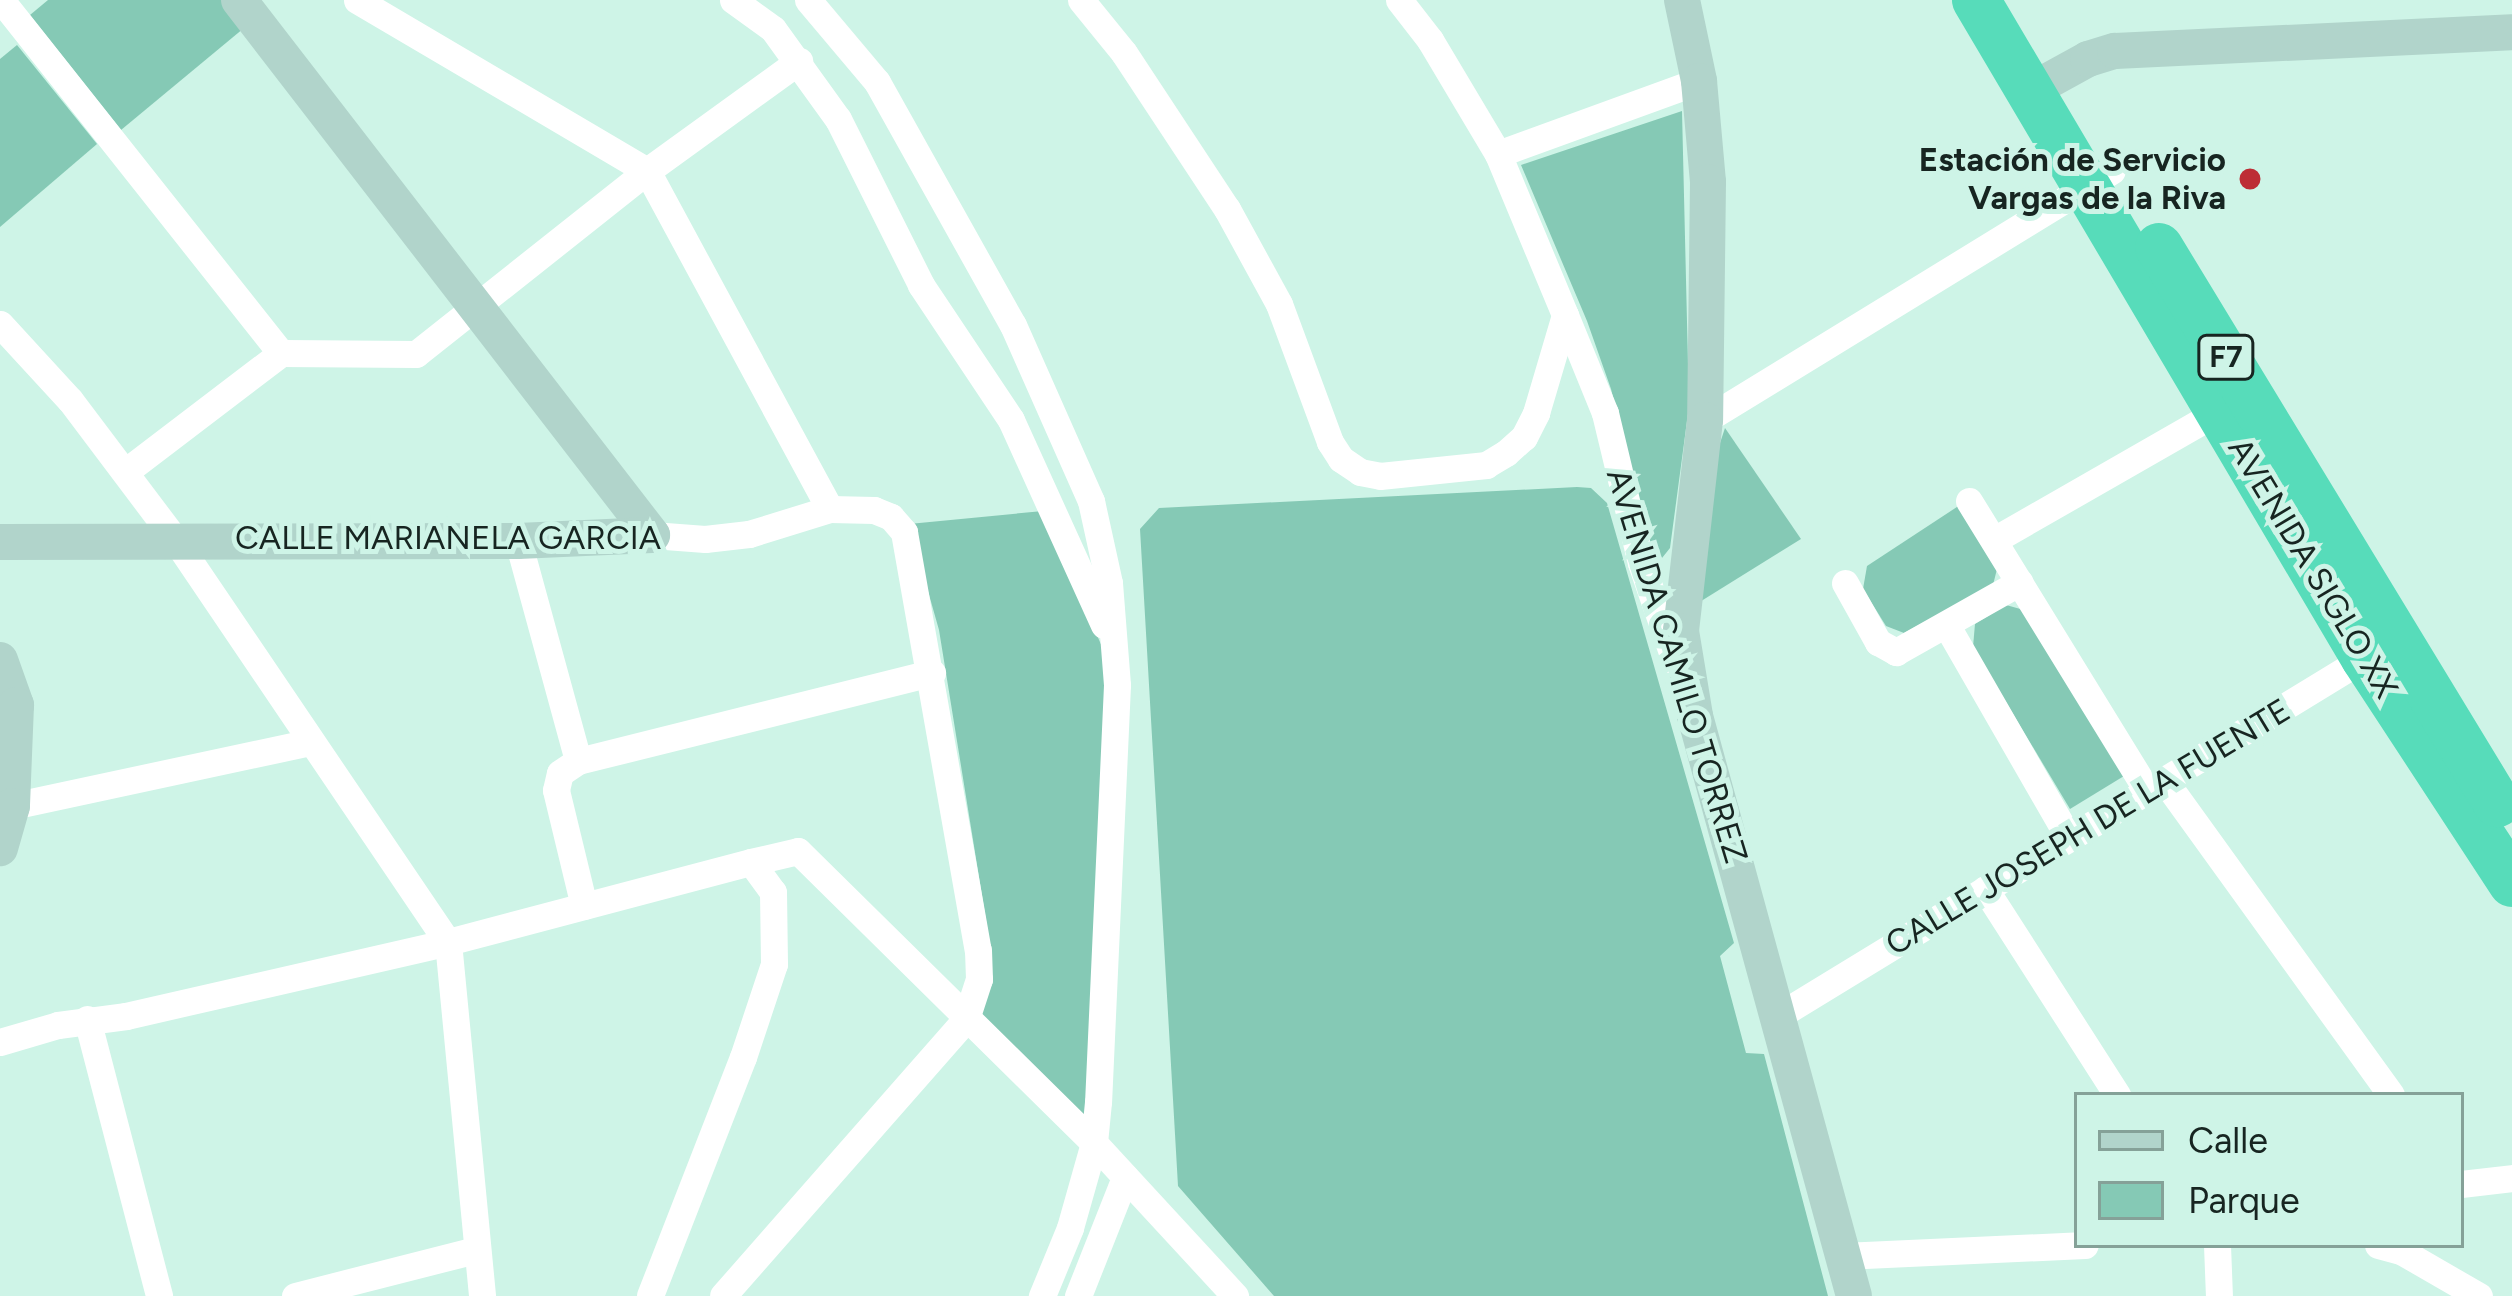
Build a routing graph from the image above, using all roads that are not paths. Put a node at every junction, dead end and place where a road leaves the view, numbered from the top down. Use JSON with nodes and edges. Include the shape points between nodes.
{"nodes":[{"id":1,"x":1,"y":0,"type":"edge"},
{"id":2,"x":239,"y":0,"type":"edge"},
{"id":3,"x":357,"y":0,"type":"edge"},
{"id":4,"x":733,"y":0,"type":"edge"},
{"id":5,"x":808,"y":0,"type":"edge"},
{"id":6,"x":1081,"y":0,"type":"edge"},
{"id":7,"x":1399,"y":0,"type":"edge"},
{"id":8,"x":1682,"y":0,"type":"edge"},
{"id":9,"x":1976,"y":0,"type":"edge"},
{"id":10,"x":2014,"y":0,"type":"edge"},
{"id":11,"x":2512,"y":32,"type":"edge"},
{"id":12,"x":799,"y":61,"type":"junction"},
{"id":13,"x":1699,"y":81,"type":"junction"},
{"id":14,"x":2041,"y":84,"type":"junction"},
{"id":15,"x":1498,"y":154,"type":"junction"},
{"id":16,"x":646,"y":171,"type":"junction"},
{"id":17,"x":2099,"y":179,"type":"junction"},
{"id":18,"x":473,"y":309,"type":"junction"},
{"id":19,"x":1565,"y":315,"type":"junction"},
{"id":20,"x":0,"y":324,"type":"edge"},
{"id":21,"x":281,"y":353,"type":"junction"},
{"id":22,"x":2219,"y":411,"type":"junction"},
{"id":23,"x":1705,"y":420,"type":"junction"},
{"id":24,"x":125,"y":472,"type":"junction"},
{"id":25,"x":1969,"y":501,"type":"dead end"},
{"id":26,"x":830,"y":508,"type":"junction"},
{"id":27,"x":652,"y":535,"type":"junction"},
{"id":28,"x":174,"y":538,"type":"junction"},
{"id":29,"x":1994,"y":540,"type":"junction"},
{"id":30,"x":518,"y":541,"type":"junction"},
{"id":31,"x":0,"y":542,"type":"edge"},
{"id":32,"x":2020,"y":582,"type":"junction"},
{"id":33,"x":1845,"y":583,"type":"dead end"},
{"id":34,"x":1947,"y":626,"type":"junction"},
{"id":35,"x":1112,"y":648,"type":"junction"},
{"id":36,"x":2382,"y":648,"type":"junction"},
{"id":37,"x":0,"y":660,"type":"edge"},
{"id":38,"x":932,"y":673,"type":"junction"},
{"id":39,"x":1695,"y":716,"type":"junction"},
{"id":40,"x":311,"y":742,"type":"junction"},
{"id":41,"x":578,"y":761,"type":"junction"},
{"id":42,"x":7,"y":764,"type":"edge"},
{"id":43,"x":2156,"y":785,"type":"junction"},
{"id":44,"x":12,"y":806,"type":"junction"},
{"id":45,"x":2512,"y":825,"type":"edge"},
{"id":46,"x":2069,"y":838,"type":"junction"},
{"id":47,"x":0,"y":848,"type":"edge"},
{"id":48,"x":751,"y":862,"type":"junction"},
{"id":49,"x":2512,"y":883,"type":"edge"},
{"id":50,"x":1985,"y":889,"type":"junction"},
{"id":51,"x":584,"y":906,"type":"junction"},
{"id":52,"x":448,"y":942,"type":"junction"},
{"id":53,"x":1778,"y":1016,"type":"junction"},
{"id":54,"x":87,"y":1019,"type":"junction"},
{"id":55,"x":966,"y":1019,"type":"junction"},
{"id":56,"x":0,"y":1042,"type":"edge"},
{"id":57,"x":2114,"y":1092,"type":"edge"},
{"id":58,"x":2389,"y":1092,"type":"edge"},
{"id":59,"x":1094,"y":1143,"type":"junction"},
{"id":60,"x":1125,"y":1177,"type":"junction"},
{"id":61,"x":2512,"y":1178,"type":"edge"},
{"id":62,"x":2464,"y":1184,"type":"edge"},
{"id":63,"x":2074,"y":1246,"type":"edge"},
{"id":64,"x":2217,"y":1248,"type":"edge"},
{"id":65,"x":2396,"y":1248,"type":"edge"},
{"id":66,"x":475,"y":1250,"type":"junction"},
{"id":67,"x":1843,"y":1256,"type":"junction"},
{"id":68,"x":159,"y":1296,"type":"edge"},
{"id":69,"x":296,"y":1296,"type":"edge"},
{"id":70,"x":482,"y":1296,"type":"edge"},
{"id":71,"x":650,"y":1296,"type":"edge"},
{"id":72,"x":723,"y":1296,"type":"edge"},
{"id":73,"x":1042,"y":1296,"type":"edge"},
{"id":74,"x":1078,"y":1296,"type":"edge"},
{"id":75,"x":1234,"y":1296,"type":"edge"},
{"id":76,"x":1854,"y":1296,"type":"edge"},
{"id":77,"x":2219,"y":1296,"type":"edge"},
{"id":78,"x":2479,"y":1296,"type":"edge"}],
"edges":[{"from":1,"to":21,"type":"street"},
{"from":2,"to":18,"type":"street"},
{"from":3,"to":16,"type":"street"},
{"from":4,"to":12,"type":"street"},
{"from":5,"to":35,"type":"street","via":[[877,82],[1013,325],[1091,500],[1109,583]]},
{"from":6,"to":19,"type":"street","via":[[1227,209],[1279,304],[1330,442],[1360,472],[1486,465],[1507,453],[1536,413]]},
{"from":7,"to":15,"type":"street","name":"AVENIDA CAMILO TORREZ"},
{"from":8,"to":13,"type":"street"},
{"from":9,"to":14,"type":"highway","name":"AVENIDA SIGLO XX"},
{"from":10,"to":14,"type":"highway","name":"AVENIDA SIGLO XX"},
{"from":11,"to":14,"type":"street","via":[[2115,51]]},
{"from":12,"to":16,"type":"street"},
{"from":12,"to":35,"type":"street","via":[[838,119],[921,285],[1011,420]]},
{"from":13,"to":15,"type":"street"},
{"from":13,"to":23,"type":"street","via":[[1708,182]]},
{"from":14,"to":17,"type":"highway","name":"AVENIDA SIGLO XX","number":"F7"},
{"from":15,"to":19,"type":"street","name":"AVENIDA CAMILO TORREZ"},
{"from":16,"to":18,"type":"street"},
{"from":16,"to":26,"type":"street"},
{"from":17,"to":22,"type":"highway","name":"AVENIDA SIGLO XX","number":"F7"},
{"from":17,"to":23,"type":"street"},
{"from":17,"to":36,"type":"highway","name":"AVENIDA SIGLO XX","number":"F7"},
{"from":18,"to":21,"type":"street","via":[[416,354]]},
{"from":18,"to":27,"type":"street"},
{"from":19,"to":39,"type":"street","name":"AVENIDA CAMILO TORREZ","via":[[1605,413],[1641,563]]},
{"from":20,"to":24,"type":"street"},
{"from":21,"to":24,"type":"street"},
{"from":22,"to":29,"type":"street"},
{"from":22,"to":36,"type":"highway","name":"AVENIDA SIGLO XX","number":"F7"},
{"from":23,"to":39,"type":"street","via":[[1681,631]]},
{"from":24,"to":28,"type":"street"},
{"from":25,"to":29,"type":"street"},
{"from":26,"to":27,"type":"street","name":"CALLE MARIANELA GARCIA","via":[[749,534]]},
{"from":26,"to":38,"type":"street","name":"CALLE MARIANELA GARCIA","via":[[874,510],[904,532]]},
{"from":27,"to":30,"type":"street","name":"CALLE MARIANELA GARCIA"},
{"from":28,"to":30,"type":"street","name":"CALLE MARIANELA GARCIA"},
{"from":28,"to":31,"type":"street","name":"CALLE MARIANELA GARCIA"},
{"from":28,"to":40,"type":"street"},
{"from":29,"to":32,"type":"street"},
{"from":30,"to":41,"type":"street"},
{"from":32,"to":34,"type":"street"},
{"from":32,"to":43,"type":"street"},
{"from":33,"to":34,"type":"street","via":[[1886,649],[1908,649]]},
{"from":34,"to":46,"type":"street"},
{"from":35,"to":59,"type":"street","via":[[1117,685]]},
{"from":36,"to":43,"type":"street","name":"CALLE JOSEPH DE LA FUENTE"},
{"from":36,"to":45,"type":"highway","name":"AVENIDA SIGLO XX","number":"F7"},
{"from":36,"to":49,"type":"highway","name":"AVENIDA SIGLO XX","number":"F7"},
{"from":37,"to":42,"type":"street","via":[[16,705]]},
{"from":38,"to":41,"type":"street"},
{"from":38,"to":55,"type":"street","via":[[978,950]]},
{"from":39,"to":53,"type":"street","name":"AVENIDA CAMILO TORREZ"},
{"from":40,"to":44,"type":"street"},
{"from":40,"to":52,"type":"street"},
{"from":41,"to":51,"type":"street","via":[[560,772],[556,790]]},
{"from":42,"to":44,"type":"street"},
{"from":43,"to":46,"type":"street","name":"CALLE JOSEPH DE LA FUENTE"},
{"from":43,"to":58,"type":"street"},
{"from":44,"to":47,"type":"street"},
{"from":46,"to":50,"type":"street","name":"CALLE JOSEPH DE LA FUENTE"},
{"from":48,"to":51,"type":"street"},
{"from":48,"to":55,"type":"street","via":[[797,851]]},
{"from":48,"to":71,"type":"street","via":[[773,892],[774,964]]},
{"from":50,"to":53,"type":"street","name":"CALLE JOSEPH DE LA FUENTE"},
{"from":50,"to":57,"type":"street"},
{"from":51,"to":52,"type":"street"},
{"from":52,"to":54,"type":"street"},
{"from":52,"to":66,"type":"street"},
{"from":53,"to":67,"type":"street","name":"AVENIDA CAMILO TORREZ"},
{"from":54,"to":56,"type":"street"},
{"from":54,"to":68,"type":"street"},
{"from":55,"to":59,"type":"street"},
{"from":55,"to":72,"type":"street"},
{"from":59,"to":60,"type":"street"},
{"from":59,"to":73,"type":"street"},
{"from":60,"to":74,"type":"street"},
{"from":60,"to":75,"type":"street"},
{"from":61,"to":62,"type":"street"},
{"from":63,"to":67,"type":"street"},
{"from":64,"to":77,"type":"street"},
{"from":65,"to":78,"type":"street"},
{"from":66,"to":69,"type":"street"},
{"from":66,"to":70,"type":"street"},
{"from":67,"to":76,"type":"street","name":"AVENIDA CAMILO TORREZ"}]}
